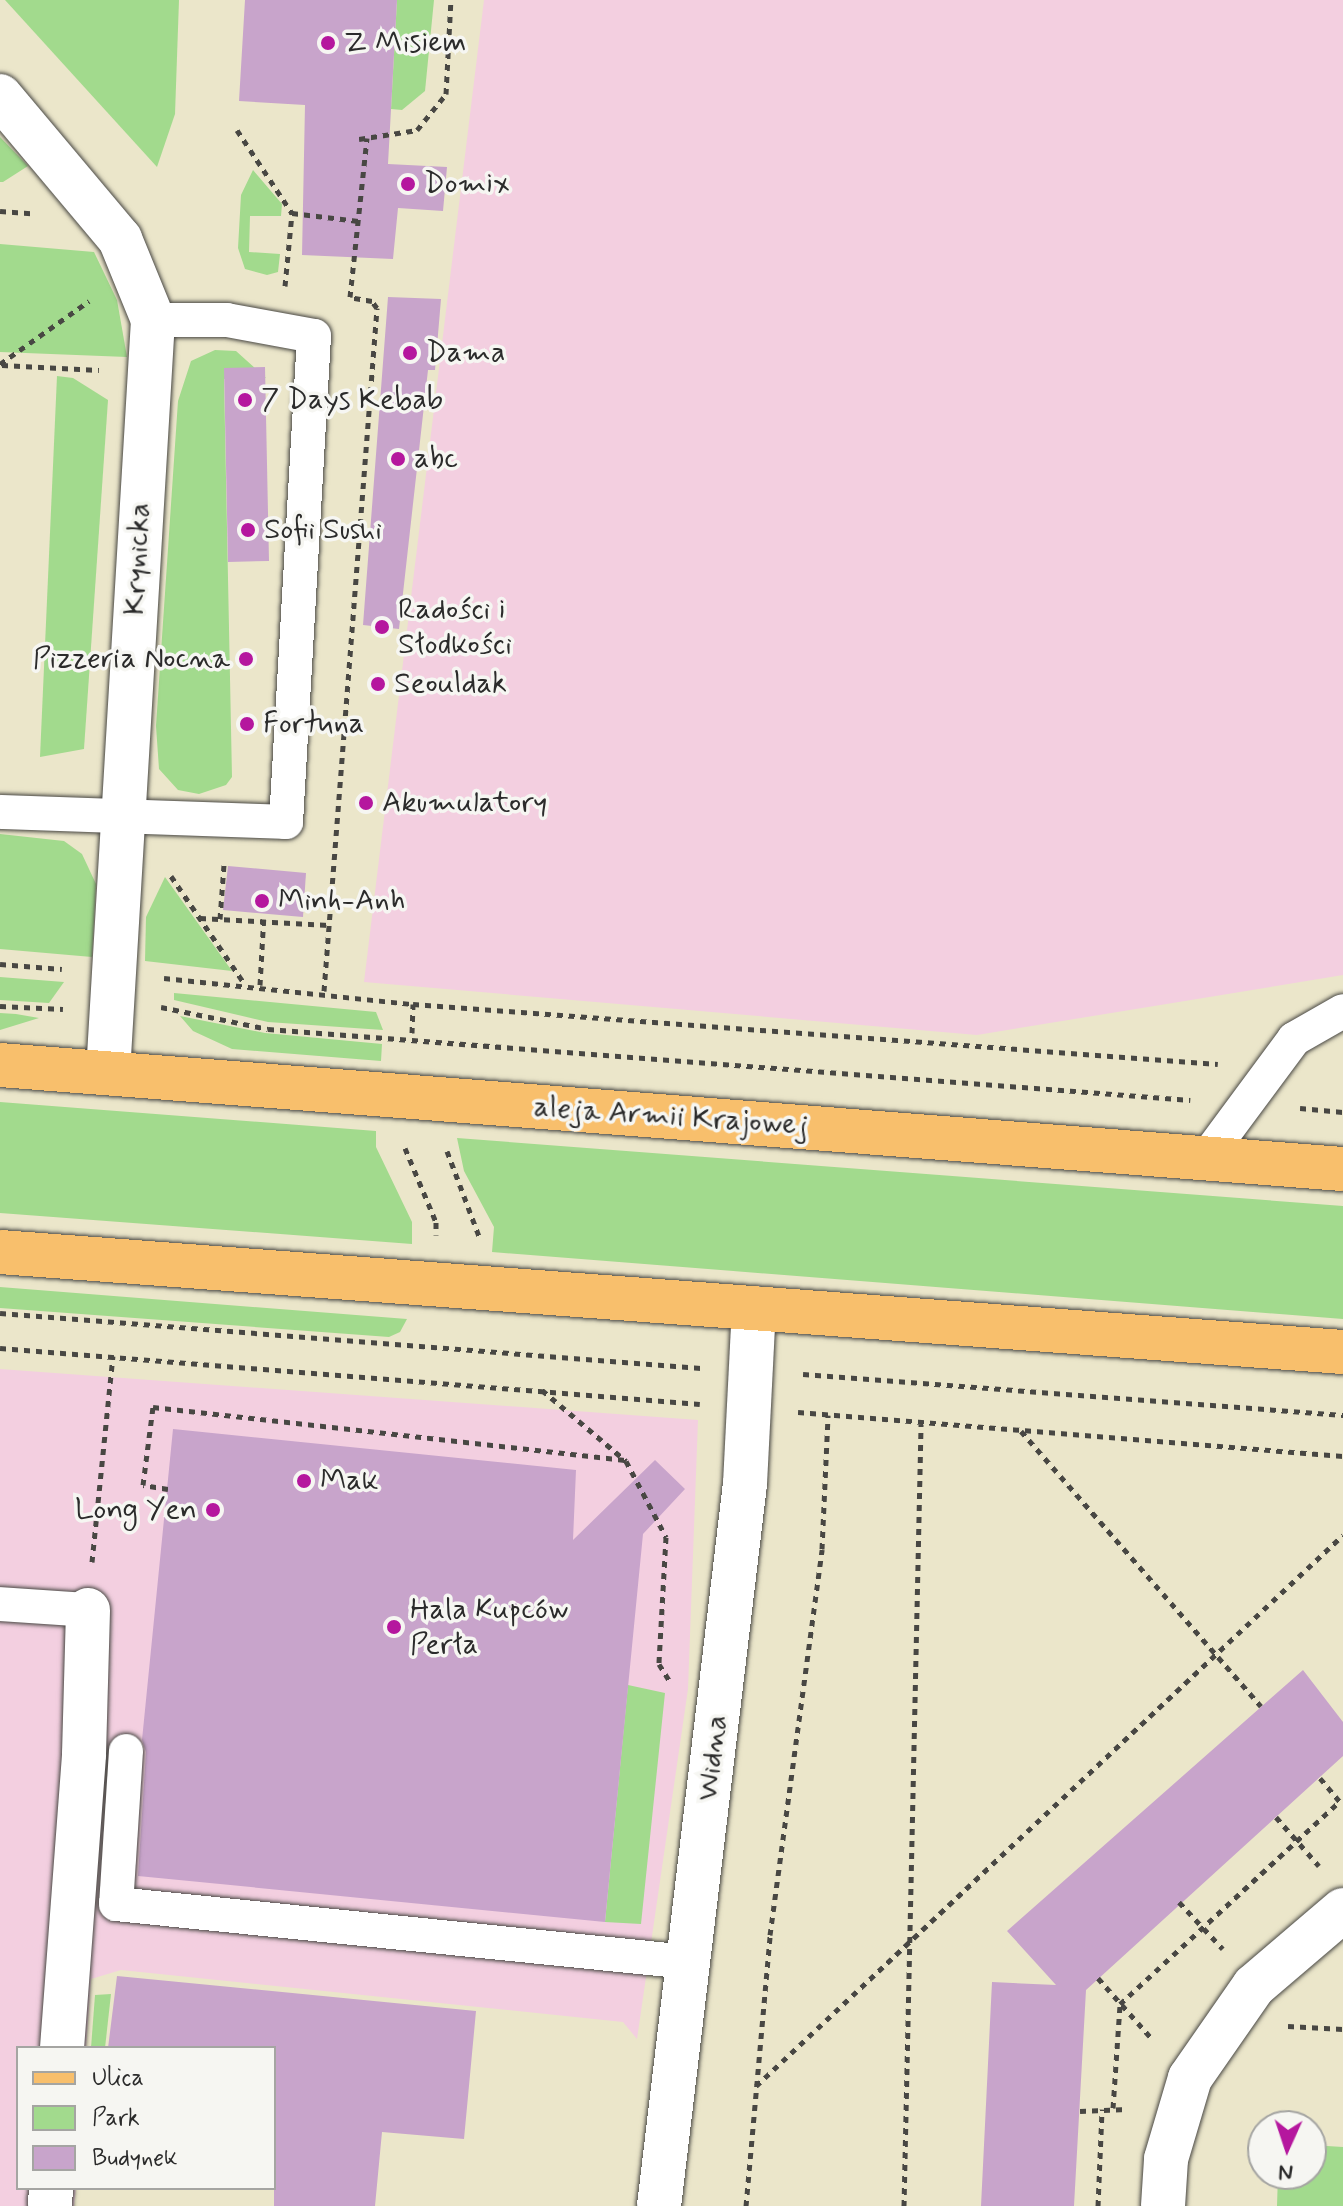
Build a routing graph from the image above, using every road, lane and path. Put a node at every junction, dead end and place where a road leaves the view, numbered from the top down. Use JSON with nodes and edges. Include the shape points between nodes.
{"nodes":[{"id":1,"x":451,"y":0,"type":"edge"},
{"id":2,"x":0,"y":96,"type":"edge"},
{"id":3,"x":237,"y":130,"type":"dead end"},
{"id":4,"x":292,"y":213,"type":"junction"},
{"id":5,"x":359,"y":221,"type":"junction"},
{"id":6,"x":136,"y":268,"type":"junction"},
{"id":7,"x":285,"y":287,"type":"dead end"},
{"id":8,"x":153,"y":320,"type":"junction"},
{"id":9,"x":0,"y":365,"type":"edge"},
{"id":10,"x":148,"y":372,"type":"junction"},
{"id":11,"x":0,"y":812,"type":"edge"},
{"id":12,"x":125,"y":816,"type":"junction"},
{"id":13,"x":122,"y":867,"type":"junction"},
{"id":14,"x":200,"y":918,"type":"junction"},
{"id":15,"x":264,"y":918,"type":"junction"},
{"id":16,"x":329,"y":925,"type":"junction"},
{"id":17,"x":0,"y":964,"type":"edge"},
{"id":18,"x":114,"y":973,"type":"junction"},
{"id":19,"x":245,"y":984,"type":"junction"},
{"id":20,"x":260,"y":985,"type":"junction"},
{"id":21,"x":324,"y":991,"type":"junction"},
{"id":22,"x":413,"y":1004,"type":"junction"},
{"id":23,"x":0,"y":1006,"type":"edge"},
{"id":24,"x":162,"y":1007,"type":"dead end"},
{"id":25,"x":67,"y":1009,"type":"dead end"},
{"id":26,"x":1343,"y":1011,"type":"edge"},
{"id":27,"x":412,"y":1033,"type":"dead end"},
{"id":28,"x":0,"y":1065,"type":"edge"},
{"id":29,"x":1270,"y":1068,"type":"junction"},
{"id":30,"x":108,"y":1073,"type":"junction"},
{"id":31,"x":1205,"y":1101,"type":"dead end"},
{"id":32,"x":405,"y":1138,"type":"dead end"},
{"id":33,"x":445,"y":1138,"type":"dead end"},
{"id":34,"x":1206,"y":1158,"type":"junction"},
{"id":35,"x":1343,"y":1169,"type":"edge"},
{"id":36,"x":435,"y":1244,"type":"dead end"},
{"id":37,"x":479,"y":1244,"type":"dead end"},
{"id":38,"x":0,"y":1252,"type":"edge"},
{"id":39,"x":754,"y":1308,"type":"junction"},
{"id":40,"x":0,"y":1313,"type":"edge"},
{"id":41,"x":0,"y":1348,"type":"edge"},
{"id":42,"x":1343,"y":1352,"type":"edge"},
{"id":43,"x":113,"y":1356,"type":"junction"},
{"id":44,"x":694,"y":1368,"type":"dead end"},
{"id":45,"x":812,"y":1375,"type":"dead end"},
{"id":46,"x":541,"y":1390,"type":"junction"},
{"id":47,"x":713,"y":1405,"type":"dead end"},
{"id":48,"x":784,"y":1411,"type":"dead end"},
{"id":49,"x":828,"y":1415,"type":"junction"},
{"id":50,"x":1343,"y":1415,"type":"edge"},
{"id":51,"x":921,"y":1424,"type":"junction"},
{"id":52,"x":1020,"y":1431,"type":"junction"},
{"id":53,"x":1343,"y":1456,"type":"edge"},
{"id":54,"x":626,"y":1461,"type":"junction"},
{"id":55,"x":168,"y":1489,"type":"dead end"},
{"id":56,"x":1343,"y":1535,"type":"edge"},
{"id":57,"x":0,"y":1604,"type":"edge"},
{"id":58,"x":88,"y":1610,"type":"junction"},
{"id":59,"x":1215,"y":1653,"type":"junction"},
{"id":60,"x":676,"y":1691,"type":"dead end"},
{"id":61,"x":1261,"y":1706,"type":"dead end"},
{"id":62,"x":126,"y":1751,"type":"dead end"},
{"id":63,"x":1320,"y":1778,"type":"dead end"},
{"id":64,"x":1341,"y":1803,"type":"edge"},
{"id":65,"x":1276,"y":1817,"type":"dead end"},
{"id":66,"x":1297,"y":1840,"type":"junction"},
{"id":67,"x":1334,"y":1891,"type":"edge"},
{"id":68,"x":1179,"y":1902,"type":"dead end"},
{"id":69,"x":1202,"y":1924,"type":"junction"},
{"id":70,"x":909,"y":1945,"type":"junction"},
{"id":71,"x":1224,"y":1950,"type":"dead end"},
{"id":72,"x":688,"y":1962,"type":"junction"},
{"id":73,"x":1098,"y":1978,"type":"dead end"},
{"id":74,"x":1120,"y":2004,"type":"junction"},
{"id":75,"x":1152,"y":2039,"type":"dead end"},
{"id":76,"x":62,"y":2046,"type":"edge"},
{"id":77,"x":756,"y":2086,"type":"junction"},
{"id":78,"x":1113,"y":2108,"type":"junction"},
{"id":79,"x":1102,"y":2109,"type":"junction"},
{"id":80,"x":1134,"y":2110,"type":"dead end"},
{"id":81,"x":1080,"y":2111,"type":"dead end"},
{"id":82,"x":659,"y":2206,"type":"edge"},
{"id":83,"x":746,"y":2206,"type":"edge"},
{"id":84,"x":904,"y":2206,"type":"edge"},
{"id":85,"x":1098,"y":2206,"type":"edge"},
{"id":86,"x":1163,"y":2206,"type":"edge"}],
"edges":[{"from":1,"to":5,"type":"path","via":[[446,94],[417,130],[363,138]]},
{"from":2,"to":6,"type":"street","name":"Krynicka","via":[[120,239]]},
{"from":3,"to":4,"type":"path"},
{"from":4,"to":5,"type":"path"},
{"from":4,"to":7,"type":"path"},
{"from":5,"to":16,"type":"path","via":[[350,297],[372,301],[377,308]]},
{"from":6,"to":8,"type":"street","name":"Krynicka"},
{"from":6,"to":9,"type":"path"},
{"from":8,"to":10,"type":"street","name":"Krynicka"},
{"from":8,"to":12,"type":"lane","via":[[227,320],[314,336],[286,822]]},
{"from":9,"to":10,"type":"path"},
{"from":10,"to":12,"type":"street","name":"Krynicka"},
{"from":11,"to":12,"type":"lane"},
{"from":12,"to":13,"type":"street","name":"Krynicka"},
{"from":13,"to":14,"type":"path","via":[[168,873]]},
{"from":13,"to":18,"type":"street","name":"Krynicka"},
{"from":14,"to":15,"type":"path"},
{"from":14,"to":19,"type":"path"},
{"from":15,"to":16,"type":"path"},
{"from":15,"to":20,"type":"path"},
{"from":16,"to":21,"type":"path"},
{"from":17,"to":18,"type":"path"},
{"from":18,"to":19,"type":"path"},
{"from":18,"to":30,"type":"street","name":"Krynicka"},
{"from":19,"to":20,"type":"path"},
{"from":20,"to":21,"type":"path"},
{"from":21,"to":22,"type":"path"},
{"from":22,"to":27,"type":"path"},
{"from":22,"to":29,"type":"path"},
{"from":23,"to":25,"type":"path"},
{"from":24,"to":31,"type":"path","via":[[268,1029]]},
{"from":26,"to":29,"type":"lane","via":[[1294,1039]]},
{"from":28,"to":30,"type":"main road","name":"aleja Armii Krajowej"},
{"from":29,"to":34,"type":"lane"},
{"from":30,"to":34,"type":"main road","name":"aleja Armii Krajowej"},
{"from":32,"to":36,"type":"path","via":[[405,1150],[436,1222]]},
{"from":33,"to":37,"type":"path","via":[[480,1230]]},
{"from":34,"to":35,"type":"main road","name":"aleja Armii Krajowej"},
{"from":38,"to":39,"type":"main road"},
{"from":39,"to":42,"type":"main road"},
{"from":39,"to":72,"type":"street","name":"Widna","via":[[745,1484]]},
{"from":40,"to":44,"type":"path"},
{"from":41,"to":43,"type":"path"},
{"from":43,"to":46,"type":"path"},
{"from":43,"to":58,"type":"path"},
{"from":45,"to":50,"type":"path"},
{"from":46,"to":47,"type":"path"},
{"from":46,"to":54,"type":"path"},
{"from":48,"to":49,"type":"path"},
{"from":49,"to":51,"type":"path"},
{"from":49,"to":77,"type":"path","via":[[822,1549],[797,1701]]},
{"from":51,"to":52,"type":"path"},
{"from":51,"to":70,"type":"path"},
{"from":52,"to":53,"type":"path"},
{"from":52,"to":59,"type":"path"},
{"from":54,"to":55,"type":"path","via":[[153,1407],[143,1485]]},
{"from":54,"to":60,"type":"path","via":[[666,1537],[659,1664]]},
{"from":56,"to":59,"type":"path"},
{"from":57,"to":58,"type":"lane"},
{"from":58,"to":76,"type":"street","via":[[84,1754]]},
{"from":59,"to":61,"type":"path"},
{"from":59,"to":70,"type":"path"},
{"from":62,"to":72,"type":"lane","via":[[116,1904]]},
{"from":63,"to":64,"type":"path"},
{"from":64,"to":66,"type":"path"},
{"from":65,"to":66,"type":"path"},
{"from":66,"to":67,"type":"path"},
{"from":66,"to":69,"type":"path"},
{"from":67,"to":86,"type":"street","via":[[1254,1986],[1190,2078],[1169,2144]]},
{"from":68,"to":69,"type":"path"},
{"from":69,"to":71,"type":"path"},
{"from":69,"to":74,"type":"path"},
{"from":70,"to":77,"type":"path"},
{"from":70,"to":84,"type":"path"},
{"from":72,"to":82,"type":"street","name":"Widna"},
{"from":73,"to":74,"type":"path"},
{"from":74,"to":75,"type":"path"},
{"from":74,"to":78,"type":"path"},
{"from":77,"to":83,"type":"path"},
{"from":78,"to":79,"type":"path"},
{"from":78,"to":80,"type":"path"},
{"from":79,"to":81,"type":"path"},
{"from":79,"to":85,"type":"path"}]}
